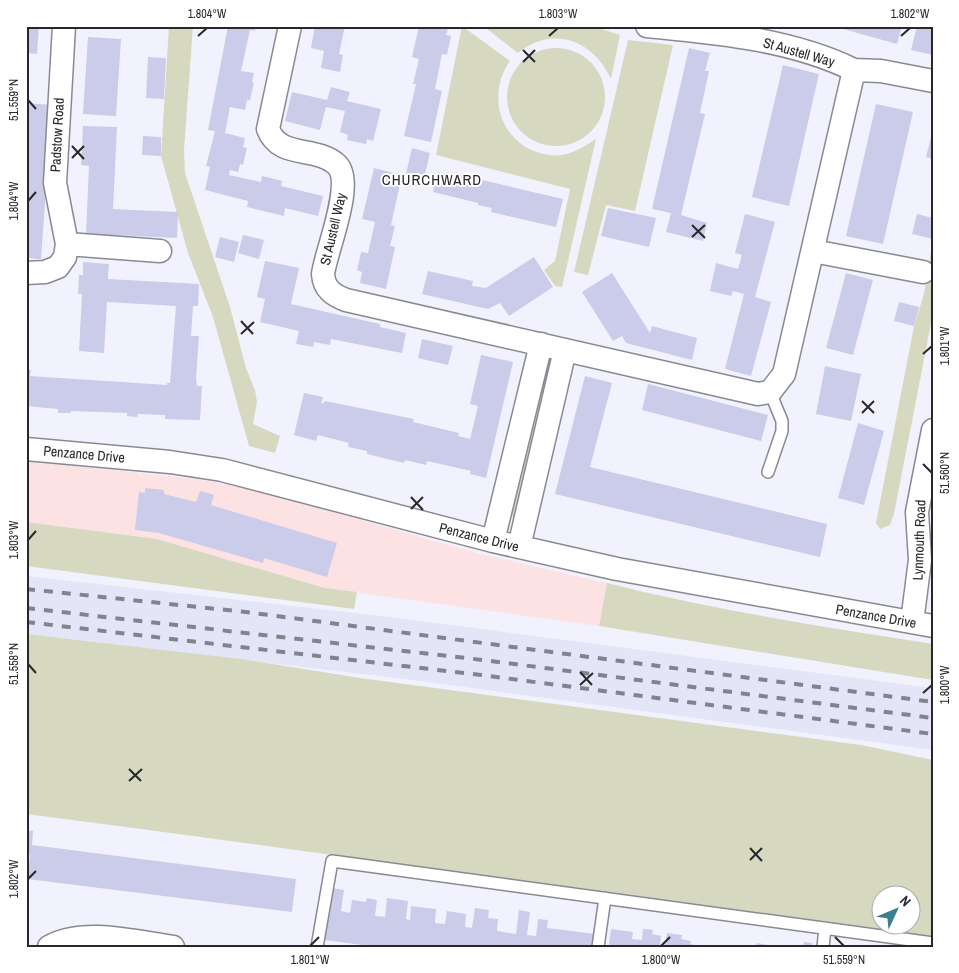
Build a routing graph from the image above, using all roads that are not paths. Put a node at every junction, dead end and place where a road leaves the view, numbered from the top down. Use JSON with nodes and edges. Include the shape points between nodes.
{"nodes":[{"id":1,"x":64,"y":26,"type":"edge"},
{"id":2,"x":290,"y":26,"type":"edge"},
{"id":3,"x":647,"y":26,"type":"edge"},
{"id":4,"x":854,"y":70,"type":"junction"},
{"id":5,"x":933,"y":81,"type":"edge"},
{"id":6,"x":67,"y":244,"type":"junction"},
{"id":7,"x":160,"y":251,"type":"dead end"},
{"id":8,"x":813,"y":251,"type":"junction"},
{"id":9,"x":923,"y":272,"type":"dead end"},
{"id":10,"x":26,"y":273,"type":"edge"},
{"id":11,"x":541,"y":344,"type":"junction"},
{"id":12,"x":565,"y":350,"type":"junction"},
{"id":13,"x":770,"y":392,"type":"junction"},
{"id":14,"x":933,"y":430,"type":"edge"},
{"id":15,"x":26,"y":448,"type":"edge"},
{"id":16,"x":768,"y":472,"type":"dead end"},
{"id":17,"x":927,"y":488,"type":"edge"},
{"id":18,"x":493,"y":541,"type":"junction"},
{"id":19,"x":519,"y":547,"type":"junction"},
{"id":20,"x":922,"y":624,"type":"edge"},
{"id":21,"x":605,"y":898,"type":"junction"},
{"id":22,"x":825,"y":928,"type":"junction"},
{"id":23,"x":933,"y":943,"type":"edge"},
{"id":24,"x":49,"y":947,"type":"edge"},
{"id":25,"x":173,"y":947,"type":"edge"},
{"id":26,"x":317,"y":947,"type":"edge"},
{"id":27,"x":598,"y":947,"type":"edge"},
{"id":28,"x":823,"y":947,"type":"edge"}],
"edges":[{"from":1,"to":6,"type":"street","name":"Padstow Road","via":[[55,184]]},
{"from":2,"to":11,"type":"street","name":"St Austell Way","via":[[268,129],[272,138],[282,146],[332,161],[341,169],[344,181],[341,202],[323,274],[328,288],[346,300]]},
{"from":3,"to":4,"type":"street","name":"St Austell Way","via":[[761,41],[831,59]]},
{"from":4,"to":5,"type":"street","via":[[881,71]]},
{"from":4,"to":8,"type":"street"},
{"from":6,"to":7,"type":"street"},
{"from":6,"to":10,"type":"street","via":[[65,257],[58,267],[45,272]]},
{"from":8,"to":9,"type":"street"},
{"from":8,"to":13,"type":"street","via":[[784,374]]},
{"from":11,"to":12,"type":"street","name":"St Austell Way"},
{"from":11,"to":18,"type":"street"},
{"from":12,"to":13,"type":"street","name":"St Austell Way","via":[[758,394]]},
{"from":12,"to":19,"type":"street"},
{"from":13,"to":16,"type":"lane","via":[[782,421],[782,431]]},
{"from":14,"to":17,"type":"street","name":"Lynmouth Road"},
{"from":15,"to":18,"type":"street","name":"Penzance Drive","via":[[222,470]]},
{"from":17,"to":20,"type":"street","name":"Lynmouth Road","via":[[916,521]]},
{"from":18,"to":19,"type":"street","name":"Penzance Drive"},
{"from":19,"to":20,"type":"street","name":"Penzance Drive","via":[[617,569]]},
{"from":21,"to":22,"type":"lane"},
{"from":21,"to":26,"type":"lane","via":[[332,861]]},
{"from":21,"to":27,"type":"lane"},
{"from":22,"to":23,"type":"lane"},
{"from":22,"to":28,"type":"lane"},
{"from":24,"to":25,"type":"street","via":[[73,938],[91,937]]}]}
